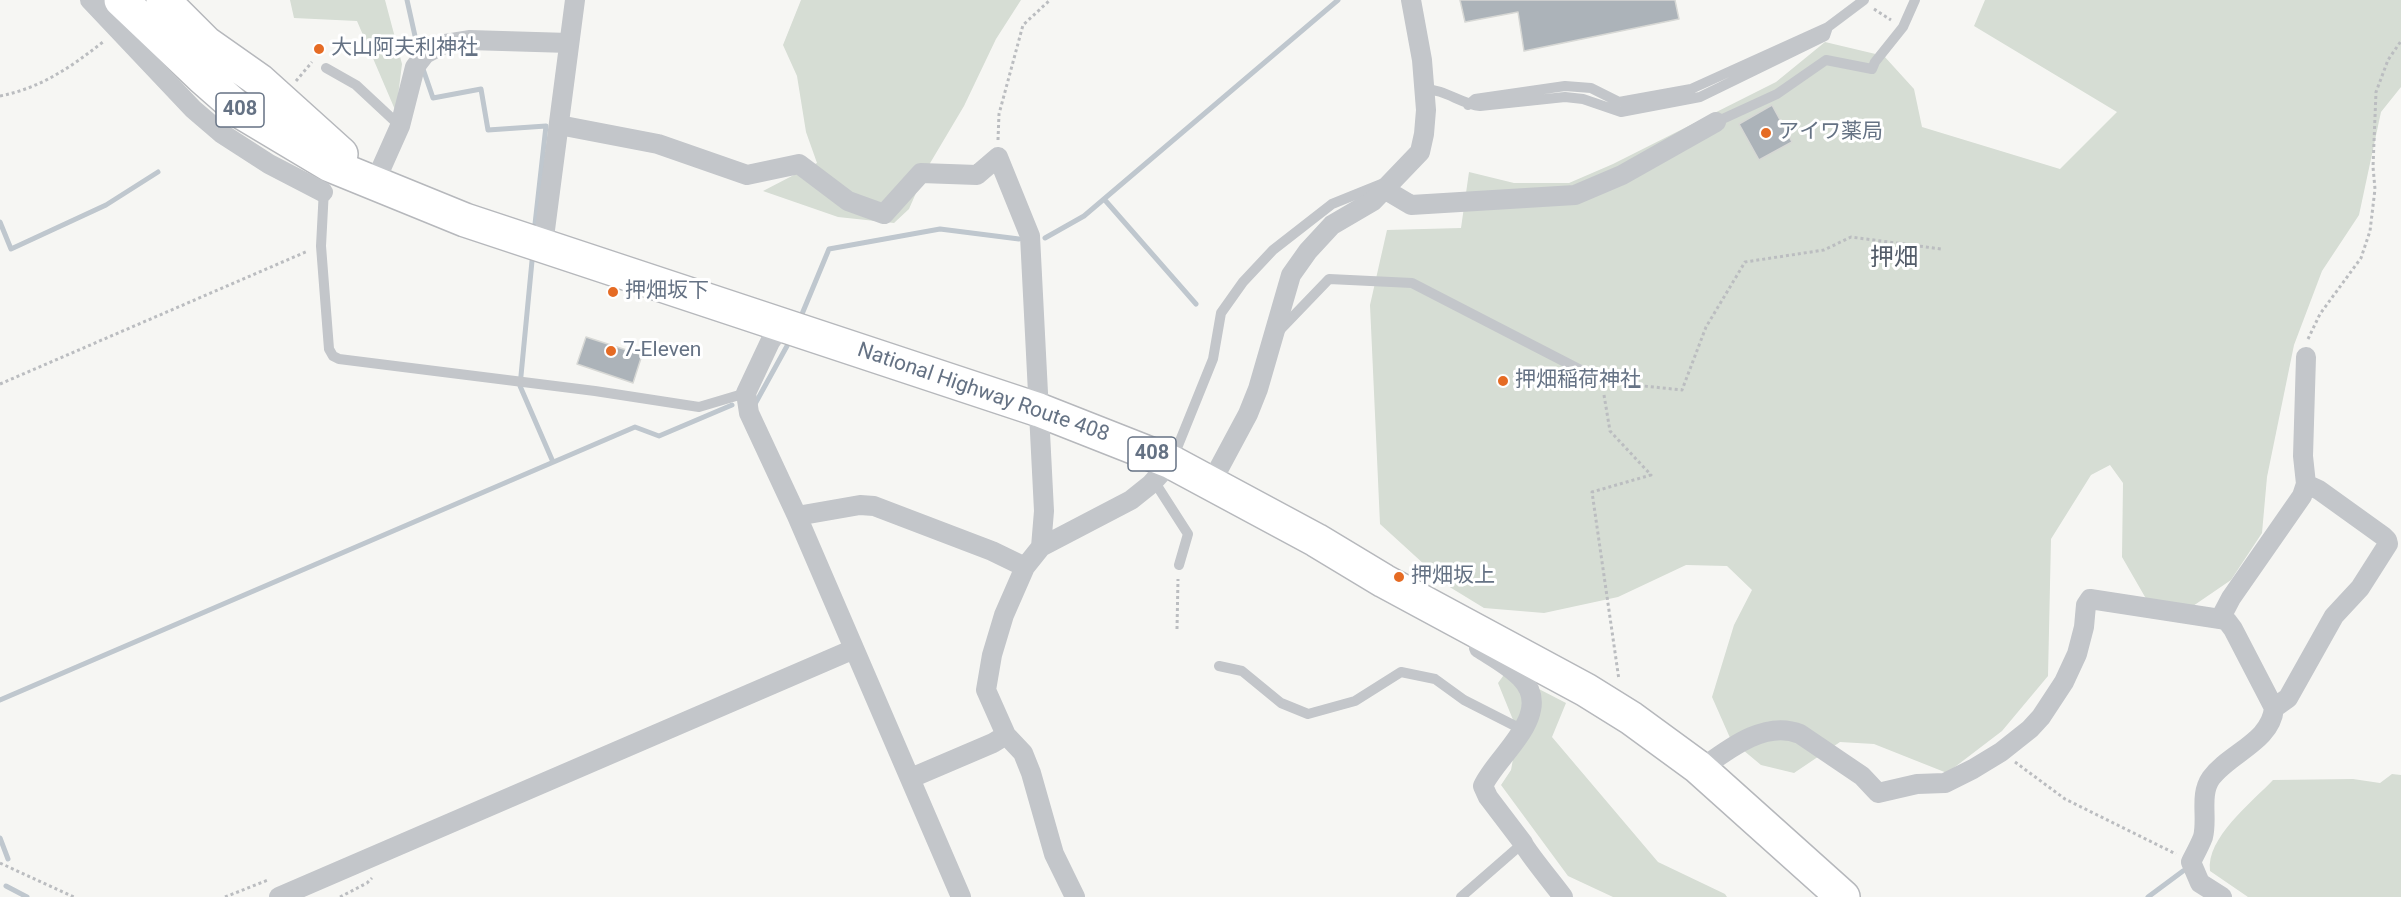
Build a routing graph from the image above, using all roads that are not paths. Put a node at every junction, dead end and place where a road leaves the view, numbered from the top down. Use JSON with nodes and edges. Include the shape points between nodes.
{"nodes":[{"id":1,"x":90,"y":0,"type":"edge"},
{"id":2,"x":163,"y":0,"type":"edge"},
{"id":3,"x":575,"y":0,"type":"edge"},
{"id":4,"x":1915,"y":0,"type":"edge"},
{"id":5,"x":1864,"y":1,"type":"edge"},
{"id":6,"x":1414,"y":5,"type":"edge"},
{"id":7,"x":119,"y":14,"type":"edge"},
{"id":8,"x":569,"y":43,"type":"junction"},
{"id":9,"x":326,"y":68,"type":"dead end"},
{"id":10,"x":1424,"y":90,"type":"junction"},
{"id":11,"x":1716,"y":122,"type":"joint"},
{"id":12,"x":559,"y":125,"type":"junction"},
{"id":13,"x":400,"y":126,"type":"junction"},
{"id":14,"x":327,"y":179,"type":"junction"},
{"id":15,"x":375,"y":182,"type":"junction"},
{"id":16,"x":1390,"y":184,"type":"junction"},
{"id":17,"x":543,"y":246,"type":"junction"},
{"id":18,"x":783,"y":324,"type":"junction"},
{"id":19,"x":1275,"y":336,"type":"junction"},
{"id":20,"x":2306,"y":357,"type":"road end"},
{"id":21,"x":1602,"y":381,"type":"road end"},
{"id":22,"x":746,"y":393,"type":"junction"},
{"id":23,"x":1039,"y":410,"type":"junction"},
{"id":24,"x":1163,"y":471,"type":"junction"},
{"id":25,"x":1211,"y":483,"type":"junction"},
{"id":26,"x":2306,"y":484,"type":"junction"},
{"id":27,"x":797,"y":516,"type":"junction"},
{"id":28,"x":1041,"y":547,"type":"junction"},
{"id":29,"x":1179,"y":565,"type":"road end"},
{"id":30,"x":1025,"y":567,"type":"junction"},
{"id":31,"x":1384,"y":581,"type":"junction"},
{"id":32,"x":2220,"y":619,"type":"junction"},
{"id":33,"x":854,"y":650,"type":"junction"},
{"id":34,"x":1219,"y":666,"type":"dead end"},
{"id":35,"x":2274,"y":708,"type":"junction"},
{"id":36,"x":1523,"y":730,"type":"junction"},
{"id":37,"x":1006,"y":735,"type":"junction"},
{"id":38,"x":1698,"y":767,"type":"junction"},
{"id":39,"x":911,"y":778,"type":"junction"},
{"id":40,"x":1523,"y":843,"type":"junction"},
{"id":41,"x":279,"y":897,"type":"edge"},
{"id":42,"x":961,"y":897,"type":"edge"},
{"id":43,"x":1075,"y":897,"type":"edge"},
{"id":44,"x":1461,"y":897,"type":"edge"},
{"id":45,"x":1563,"y":897,"type":"edge"},
{"id":46,"x":1843,"y":897,"type":"edge"},
{"id":47,"x":2222,"y":897,"type":"edge"}],
"edges":[{"from":1,"to":7,"type":"street"},
{"from":2,"to":15,"type":"highway","name":"National Highway Route 408","via":[[206,43],[260,81]]},
{"from":3,"to":8,"type":"street"},
{"from":4,"to":11,"type":"lane","via":[[1903,27],[1872,69],[1826,60],[1777,94]]},
{"from":5,"to":10,"type":"lane","via":[[1828,27],[1691,89],[1619,102],[1591,88],[1565,86],[1475,99],[1468,105],[1435,89]]},
{"from":6,"to":10,"type":"street"},
{"from":7,"to":14,"type":"highway","name":"National Highway Route 408","number":"408"},
{"from":8,"to":12,"type":"street"},
{"from":8,"to":13,"type":"street","via":[[469,40],[444,44],[420,61]]},
{"from":9,"to":13,"type":"lane","via":[[356,85]]},
{"from":10,"to":16,"type":"street","via":[[1420,152]]},
{"from":11,"to":16,"type":"street","via":[[1622,175],[1575,195],[1411,206]]},
{"from":12,"to":17,"type":"street"},
{"from":12,"to":23,"type":"street","via":[[658,144],[747,175],[799,164],[848,201],[884,214],[921,173],[977,175],[998,157],[1030,236]]},
{"from":13,"to":15,"type":"street"},
{"from":14,"to":15,"type":"highway","name":"National Highway Route 408","number":"408"},
{"from":14,"to":22,"type":"lane","via":[[321,246],[329,349],[333,356],[699,407]]},
{"from":15,"to":17,"type":"highway","name":"National Highway Route 408","number":"408","via":[[465,220]]},
{"from":16,"to":19,"type":"street","via":[[1373,201],[1332,225],[1308,251],[1291,275]]},
{"from":16,"to":24,"type":"lane","via":[[1332,204],[1273,250],[1243,282],[1221,314],[1213,359]]},
{"from":17,"to":18,"type":"highway","name":"National Highway Route 408","number":"408"},
{"from":18,"to":22,"type":"street"},
{"from":18,"to":23,"type":"highway","name":"National Highway Route 408","number":"408"},
{"from":19,"to":21,"type":"lane","via":[[1329,279],[1412,283]]},
{"from":19,"to":25,"type":"street","via":[[1251,405]]},
{"from":20,"to":26,"type":"street"},
{"from":22,"to":27,"type":"street","via":[[749,413]]},
{"from":23,"to":24,"type":"highway","name":"National Highway Route 408","number":"408"},
{"from":23,"to":28,"type":"street","via":[[1044,511]]},
{"from":24,"to":25,"type":"highway","name":"National Highway Route 408","number":"408"},
{"from":24,"to":28,"type":"street","via":[[1131,500]]},
{"from":24,"to":29,"type":"lane","via":[[1188,534]]},
{"from":25,"to":31,"type":"highway","name":"National Highway Route 408","number":"408"},
{"from":26,"to":32,"type":"street","via":[[2302,496]]},
{"from":26,"to":35,"type":"street","via":[[2383,536],[2388,544],[2360,588],[2334,616],[2288,698]]},
{"from":27,"to":30,"type":"street","via":[[874,506]]},
{"from":27,"to":33,"type":"street"},
{"from":28,"to":30,"type":"street"},
{"from":30,"to":37,"type":"street","via":[[1004,615],[986,690]]},
{"from":31,"to":36,"type":"street","via":[[1520,676],[1529,688],[1531,711]]},
{"from":31,"to":38,"type":"highway","name":"National Highway Route 408","number":"408","via":[[1586,690]]},
{"from":32,"to":35,"type":"street","via":[[2233,629]]},
{"from":32,"to":38,"type":"street","via":[[2090,599],[2077,654],[2041,717],[2001,752],[1945,783],[1917,784],[1878,793],[1862,776],[1790,729],[1751,737]]},
{"from":33,"to":39,"type":"street"},
{"from":33,"to":41,"type":"street"},
{"from":34,"to":36,"type":"lane","via":[[1242,670],[1281,703],[1308,714],[1355,701],[1401,672],[1435,679]]},
{"from":35,"to":47,"type":"street","via":[[2272,720],[2260,735],[2214,775],[2205,792],[2203,838],[2191,862],[2200,883]]},
{"from":36,"to":40,"type":"street","via":[[1483,786]]},
{"from":37,"to":39,"type":"street"},
{"from":37,"to":43,"type":"street","via":[[1023,753],[1054,854]]},
{"from":38,"to":46,"type":"highway","name":"National Highway Route 408","number":"408"},
{"from":39,"to":42,"type":"street"},
{"from":40,"to":44,"type":"lane"},
{"from":40,"to":45,"type":"street"}]}
